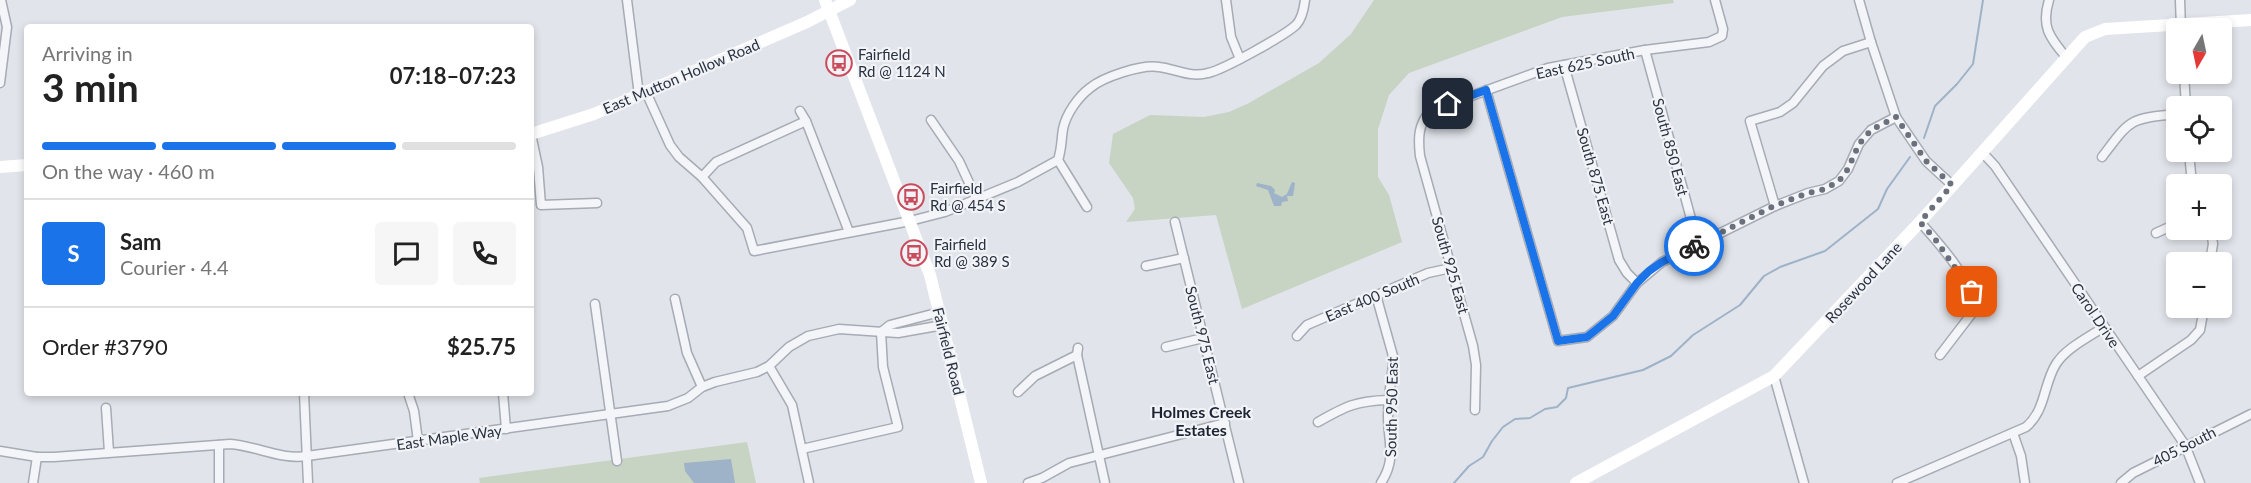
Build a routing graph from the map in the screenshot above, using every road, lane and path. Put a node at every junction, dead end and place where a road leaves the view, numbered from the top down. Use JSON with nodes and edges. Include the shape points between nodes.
{"nodes":[{"id":1,"x":1,"y":0,"type":"edge"},
{"id":2,"x":627,"y":0,"type":"edge"},
{"id":3,"x":850,"y":0,"type":"edge"},
{"id":4,"x":1226,"y":0,"type":"edge"},
{"id":5,"x":1305,"y":0,"type":"edge"},
{"id":6,"x":1715,"y":0,"type":"edge"},
{"id":7,"x":1859,"y":0,"type":"edge"},
{"id":8,"x":2049,"y":0,"type":"edge"},
{"id":9,"x":2180,"y":0,"type":"edge"},
{"id":10,"x":827,"y":5,"type":"edge"},
{"id":11,"x":2181,"y":18,"type":"edge"},
{"id":12,"x":2251,"y":21,"type":"edge"},
{"id":13,"x":2232,"y":22,"type":"edge"},
{"id":14,"x":2166,"y":27,"type":"edge"},
{"id":15,"x":1870,"y":42,"type":"junction"},
{"id":16,"x":1645,"y":50,"type":"junction"},
{"id":17,"x":2066,"y":57,"type":"junction"},
{"id":18,"x":1240,"y":59,"type":"junction"},
{"id":19,"x":1564,"y":65,"type":"junction"},
{"id":20,"x":0,"y":83,"type":"edge"},
{"id":21,"x":1486,"y":90,"type":"junction"},
{"id":22,"x":643,"y":94,"type":"junction"},
{"id":23,"x":800,"y":111,"type":"dead end"},
{"id":24,"x":2166,"y":115,"type":"edge"},
{"id":25,"x":1896,"y":117,"type":"junction"},
{"id":26,"x":931,"y":120,"type":"dead end"},
{"id":27,"x":806,"y":122,"type":"junction"},
{"id":28,"x":1421,"y":122,"type":"joint"},
{"id":29,"x":534,"y":133,"type":"edge"},
{"id":30,"x":534,"y":148,"type":"edge"},
{"id":31,"x":1982,"y":152,"type":"junction"},
{"id":32,"x":2102,"y":157,"type":"dead end"},
{"id":33,"x":1058,"y":160,"type":"junction"},
{"id":34,"x":24,"y":165,"type":"edge"},
{"id":35,"x":0,"y":167,"type":"edge"},
{"id":36,"x":702,"y":177,"type":"junction"},
{"id":37,"x":1952,"y":185,"type":"junction"},
{"id":38,"x":977,"y":200,"type":"junction"},
{"id":39,"x":597,"y":203,"type":"dead end"},
{"id":40,"x":1774,"y":206,"type":"junction"},
{"id":41,"x":1087,"y":207,"type":"dead end"},
{"id":42,"x":910,"y":221,"type":"junction"},
{"id":43,"x":1175,"y":222,"type":"dead end"},
{"id":44,"x":1920,"y":222,"type":"junction"},
{"id":45,"x":2166,"y":228,"type":"edge"},
{"id":46,"x":849,"y":232,"type":"junction"},
{"id":47,"x":2156,"y":233,"type":"dead end"},
{"id":48,"x":1700,"y":243,"type":"junction"},
{"id":49,"x":1184,"y":258,"type":"junction"},
{"id":50,"x":1146,"y":266,"type":"dead end"},
{"id":51,"x":1451,"y":268,"type":"junction"},
{"id":52,"x":1637,"y":283,"type":"junction"},
{"id":53,"x":1376,"y":296,"type":"junction"},
{"id":54,"x":675,"y":299,"type":"dead end"},
{"id":55,"x":595,"y":304,"type":"dead end"},
{"id":56,"x":940,"y":312,"type":"junction"},
{"id":57,"x":2202,"y":318,"type":"edge"},
{"id":58,"x":943,"y":325,"type":"junction"},
{"id":59,"x":2104,"y":327,"type":"junction"},
{"id":60,"x":881,"y":332,"type":"junction"},
{"id":61,"x":1298,"y":336,"type":"dead end"},
{"id":62,"x":1203,"y":338,"type":"junction"},
{"id":63,"x":1166,"y":347,"type":"dead end"},
{"id":64,"x":1940,"y":355,"type":"dead end"},
{"id":65,"x":769,"y":366,"type":"junction"},
{"id":66,"x":1774,"y":376,"type":"junction"},
{"id":67,"x":2138,"y":376,"type":"junction"},
{"id":68,"x":702,"y":387,"type":"junction"},
{"id":69,"x":1018,"y":392,"type":"dead end"},
{"id":70,"x":304,"y":396,"type":"edge"},
{"id":71,"x":409,"y":396,"type":"edge"},
{"id":72,"x":504,"y":396,"type":"edge"},
{"id":73,"x":1389,"y":400,"type":"junction"},
{"id":74,"x":106,"y":408,"type":"dead end"},
{"id":75,"x":1475,"y":410,"type":"dead end"},
{"id":76,"x":610,"y":414,"type":"junction"},
{"id":77,"x":2251,"y":414,"type":"edge"},
{"id":78,"x":1318,"y":422,"type":"dead end"},
{"id":79,"x":1225,"y":423,"type":"junction"},
{"id":80,"x":506,"y":429,"type":"junction"},
{"id":81,"x":2013,"y":433,"type":"junction"},
{"id":82,"x":418,"y":441,"type":"junction"},
{"id":83,"x":219,"y":445,"type":"junction"},
{"id":84,"x":2185,"y":445,"type":"junction"},
{"id":85,"x":802,"y":449,"type":"junction"},
{"id":86,"x":0,"y":451,"type":"edge"},
{"id":87,"x":109,"y":452,"type":"junction"},
{"id":88,"x":1099,"y":455,"type":"junction"},
{"id":89,"x":307,"y":456,"type":"junction"},
{"id":90,"x":37,"y":457,"type":"junction"},
{"id":91,"x":617,"y":461,"type":"dead end"},
{"id":92,"x":33,"y":483,"type":"edge"},
{"id":93,"x":219,"y":483,"type":"edge"},
{"id":94,"x":308,"y":483,"type":"edge"},
{"id":95,"x":809,"y":483,"type":"edge"},
{"id":96,"x":981,"y":483,"type":"edge"},
{"id":97,"x":1028,"y":483,"type":"edge"},
{"id":98,"x":1105,"y":483,"type":"edge"},
{"id":99,"x":1239,"y":483,"type":"edge"},
{"id":100,"x":1381,"y":483,"type":"edge"},
{"id":101,"x":1576,"y":483,"type":"edge"},
{"id":102,"x":1804,"y":483,"type":"edge"},
{"id":103,"x":1897,"y":483,"type":"edge"},
{"id":104,"x":2025,"y":483,"type":"edge"},
{"id":105,"x":2121,"y":483,"type":"edge"},
{"id":106,"x":2200,"y":483,"type":"edge"}],
"edges":[{"from":1,"to":20,"type":"street","via":[[7,27]]},
{"from":2,"to":22,"type":"street"},
{"from":3,"to":10,"type":"street","name":"East Mutton Hollow Road"},
{"from":4,"to":18,"type":"street","via":[[1230,37]]},
{"from":5,"to":18,"type":"street","via":[[1298,24]]},
{"from":6,"to":16,"type":"street","name":"East 625 South","via":[[1722,36],[1709,42]]},
{"from":7,"to":15,"type":"street"},
{"from":8,"to":17,"type":"street","via":[[2044,17],[2051,39]]},
{"from":9,"to":11,"type":"street"},
{"from":10,"to":22,"type":"street","name":"East Mutton Hollow Road"},
{"from":10,"to":42,"type":"street","name":"Fairfield Road"},
{"from":12,"to":13,"type":"street","name":"Rosewood Lane"},
{"from":14,"to":17,"type":"street","name":"Rosewood Lane","via":[[2099,30],[2085,37]]},
{"from":15,"to":25,"type":"street"},
{"from":15,"to":40,"type":"street","via":[[1843,51],[1823,66],[1793,103],[1780,112],[1750,121]]},
{"from":16,"to":19,"type":"street","name":"East 625 South"},
{"from":16,"to":48,"type":"street","name":"South 850 East"},
{"from":17,"to":31,"type":"street","name":"Rosewood Lane"},
{"from":18,"to":33,"type":"street","via":[[1209,74],[1184,74],[1157,66],[1100,81],[1067,116]]},
{"from":19,"to":21,"type":"street","name":"East 625 South"},
{"from":19,"to":52,"type":"street","name":"South 875 East","via":[[1619,260]]},
{"from":21,"to":28,"type":"street","name":"East 625 South","via":[[1430,111]]},
{"from":21,"to":52,"type":"street","via":[[1558,341],[1587,337],[1613,316]]},
{"from":22,"to":29,"type":"street","name":"East Mutton Hollow Road"},
{"from":22,"to":36,"type":"street","via":[[670,145]]},
{"from":23,"to":27,"type":"street"},
{"from":24,"to":32,"type":"street","via":[[2132,121]]},
{"from":25,"to":37,"type":"street","via":[[1926,161]]},
{"from":25,"to":40,"type":"street","via":[[1871,130],[1839,181]]},
{"from":26,"to":38,"type":"street","via":[[959,161]]},
{"from":27,"to":36,"type":"street","via":[[716,162]]},
{"from":27,"to":46,"type":"street"},
{"from":28,"to":51,"type":"street","name":"South 925 East","via":[[1420,156]]},
{"from":30,"to":39,"type":"street","via":[[540,205]]},
{"from":31,"to":37,"type":"street","name":"Rosewood Lane"},
{"from":31,"to":59,"type":"street","name":"Carol Drive"},
{"from":33,"to":38,"type":"street"},
{"from":33,"to":41,"type":"street"},
{"from":34,"to":35,"type":"street"},
{"from":36,"to":46,"type":"street","via":[[747,228],[754,251]]},
{"from":37,"to":44,"type":"street","name":"Rosewood Lane"},
{"from":38,"to":42,"type":"street"},
{"from":40,"to":48,"type":"street"},
{"from":42,"to":46,"type":"street"},
{"from":42,"to":56,"type":"street","name":"Fairfield Road"},
{"from":43,"to":49,"type":"street","name":"South 975 East"},
{"from":44,"to":64,"type":"street","via":[[1972,292],[1976,308]]},
{"from":44,"to":66,"type":"street","name":"Rosewood Lane"},
{"from":45,"to":47,"type":"street"},
{"from":48,"to":52,"type":"street","via":[[1662,262]]},
{"from":49,"to":50,"type":"street"},
{"from":49,"to":62,"type":"street","name":"South 975 East"},
{"from":51,"to":53,"type":"street","name":"East 400 South","via":[[1428,273]]},
{"from":51,"to":75,"type":"street","name":"South 925 East","via":[[1473,346]]},
{"from":53,"to":61,"type":"street","name":"East 400 South","via":[[1306,325]]},
{"from":53,"to":73,"type":"street","name":"South 950 East","via":[[1393,356]]},
{"from":54,"to":68,"type":"street","via":[[687,353]]},
{"from":55,"to":76,"type":"street"},
{"from":56,"to":58,"type":"street","name":"Fairfield Road"},
{"from":56,"to":60,"type":"street","name":"East Maple Way","via":[[890,325]]},
{"from":57,"to":67,"type":"street","via":[[2200,330],[2191,340]]},
{"from":58,"to":60,"type":"street","name":"East Maple Way","via":[[909,332]]},
{"from":58,"to":96,"type":"street","name":"Fairfield Road"},
{"from":59,"to":67,"type":"street","name":"Carol Drive"},
{"from":59,"to":81,"type":"street","via":[[2064,355],[2051,375],[2034,420]]},
{"from":60,"to":65,"type":"street","name":"East Maple Way","via":[[839,329],[808,336]]},
{"from":60,"to":85,"type":"street","via":[[883,367],[898,427]]},
{"from":62,"to":63,"type":"street"},
{"from":62,"to":79,"type":"street","name":"South 975 East"},
{"from":65,"to":68,"type":"street","name":"East Maple Way"},
{"from":65,"to":85,"type":"street","via":[[792,405]]},
{"from":66,"to":101,"type":"street","name":"Rosewood Lane"},
{"from":66,"to":102,"type":"street"},
{"from":67,"to":84,"type":"street","name":"Carol Drive"},
{"from":68,"to":76,"type":"street","name":"East Maple Way","via":[[668,406]]},
{"from":69,"to":88,"type":"street","via":[[1035,376],[1078,352]]},
{"from":70,"to":89,"type":"street"},
{"from":71,"to":82,"type":"street"},
{"from":72,"to":80,"type":"street"},
{"from":73,"to":78,"type":"street","via":[[1362,401]]},
{"from":73,"to":100,"type":"street","name":"South 950 East","via":[[1392,454],[1389,471]]},
{"from":74,"to":87,"type":"street"},
{"from":76,"to":80,"type":"street","name":"East Maple Way"},
{"from":76,"to":91,"type":"street"},
{"from":77,"to":84,"type":"street","name":"405 South"},
{"from":79,"to":88,"type":"street"},
{"from":79,"to":99,"type":"street","name":"South 975 East"},
{"from":80,"to":82,"type":"street","name":"East Maple Way"},
{"from":81,"to":103,"type":"street"},
{"from":81,"to":104,"type":"street"},
{"from":82,"to":89,"type":"street","name":"East Maple Way"},
{"from":83,"to":87,"type":"street","name":"East Maple Way"},
{"from":83,"to":89,"type":"street","name":"East Maple Way","via":[[242,445],[294,458]]},
{"from":83,"to":93,"type":"street"},
{"from":84,"to":105,"type":"street","name":"405 South"},
{"from":84,"to":106,"type":"street","name":"Carol Drive"},
{"from":85,"to":95,"type":"street"},
{"from":86,"to":90,"type":"street","name":"East Maple Way"},
{"from":87,"to":90,"type":"street","name":"East Maple Way"},
{"from":88,"to":97,"type":"street","via":[[1069,463]]},
{"from":88,"to":98,"type":"street"},
{"from":89,"to":94,"type":"street"},
{"from":90,"to":92,"type":"street"}]}
